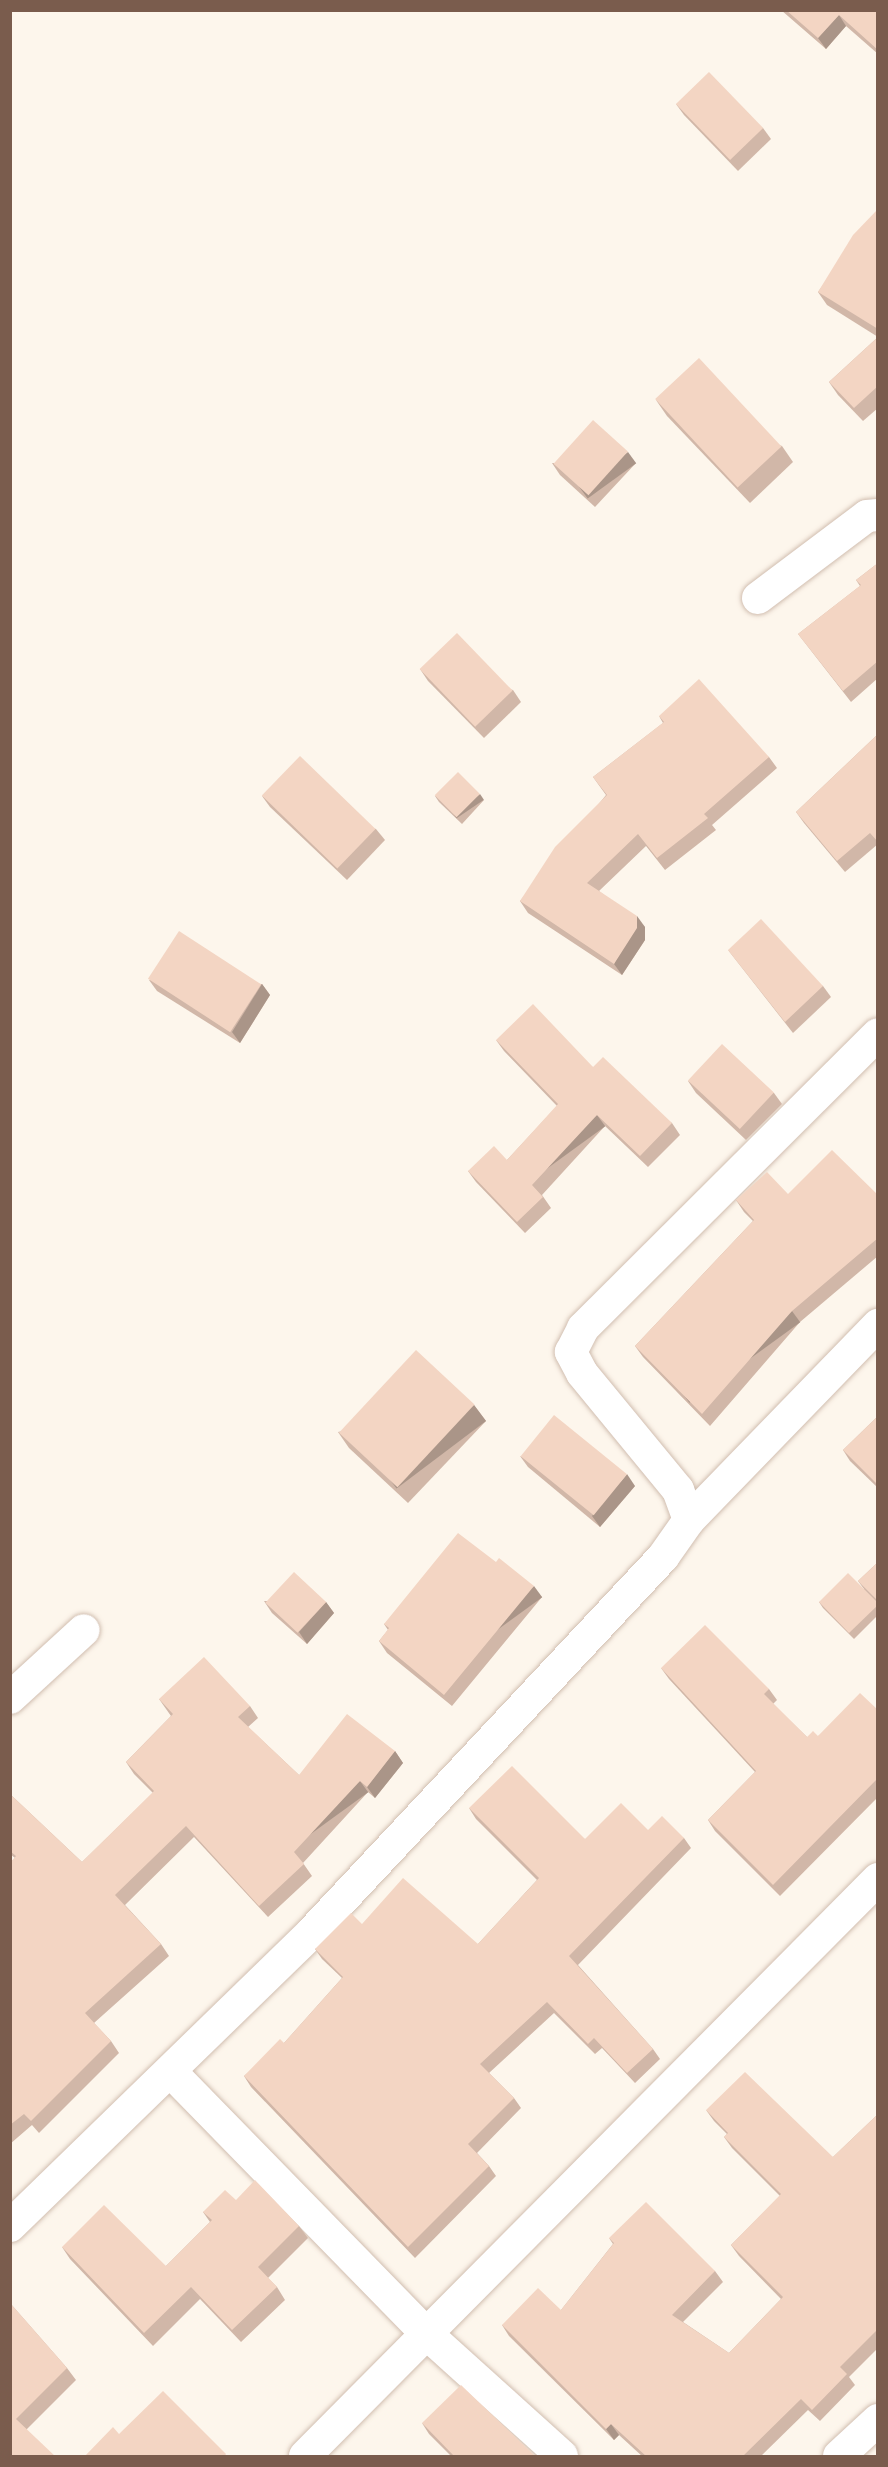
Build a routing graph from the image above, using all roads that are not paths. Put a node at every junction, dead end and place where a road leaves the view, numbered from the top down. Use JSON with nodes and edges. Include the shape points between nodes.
{"nodes":[{"id":1,"x":878,"y":515,"type":"edge"},
{"id":2,"x":758,"y":597,"type":"dead end"},
{"id":3,"x":878,"y":1034,"type":"edge"},
{"id":4,"x":878,"y":1325,"type":"edge"},
{"id":5,"x":689,"y":1520,"type":"junction"},
{"id":6,"x":84,"y":1630,"type":"dead end"},
{"id":7,"x":10,"y":1698,"type":"edge"},
{"id":8,"x":878,"y":1879,"type":"edge"},
{"id":9,"x":171,"y":2072,"type":"junction"},
{"id":10,"x":10,"y":2226,"type":"edge"},
{"id":11,"x":427,"y":2334,"type":"junction"},
{"id":12,"x":878,"y":2420,"type":"edge"},
{"id":13,"x":305,"y":2457,"type":"edge"},
{"id":14,"x":562,"y":2457,"type":"edge"},
{"id":15,"x":839,"y":2457,"type":"edge"}],
"edges":[{"from":1,"to":2,"type":"street","via":[[867,516]]},
{"from":3,"to":5,"type":"street","via":[[583,1328],[571,1352],[582,1373],[678,1490]]},
{"from":4,"to":5,"type":"street"},
{"from":5,"to":9,"type":"street","via":[[663,1557],[312,1932]]},
{"from":6,"to":7,"type":"street"},
{"from":8,"to":11,"type":"street"},
{"from":9,"to":10,"type":"street"},
{"from":9,"to":11,"type":"street"},
{"from":11,"to":13,"type":"street"},
{"from":11,"to":14,"type":"street"},
{"from":12,"to":15,"type":"street"}]}
